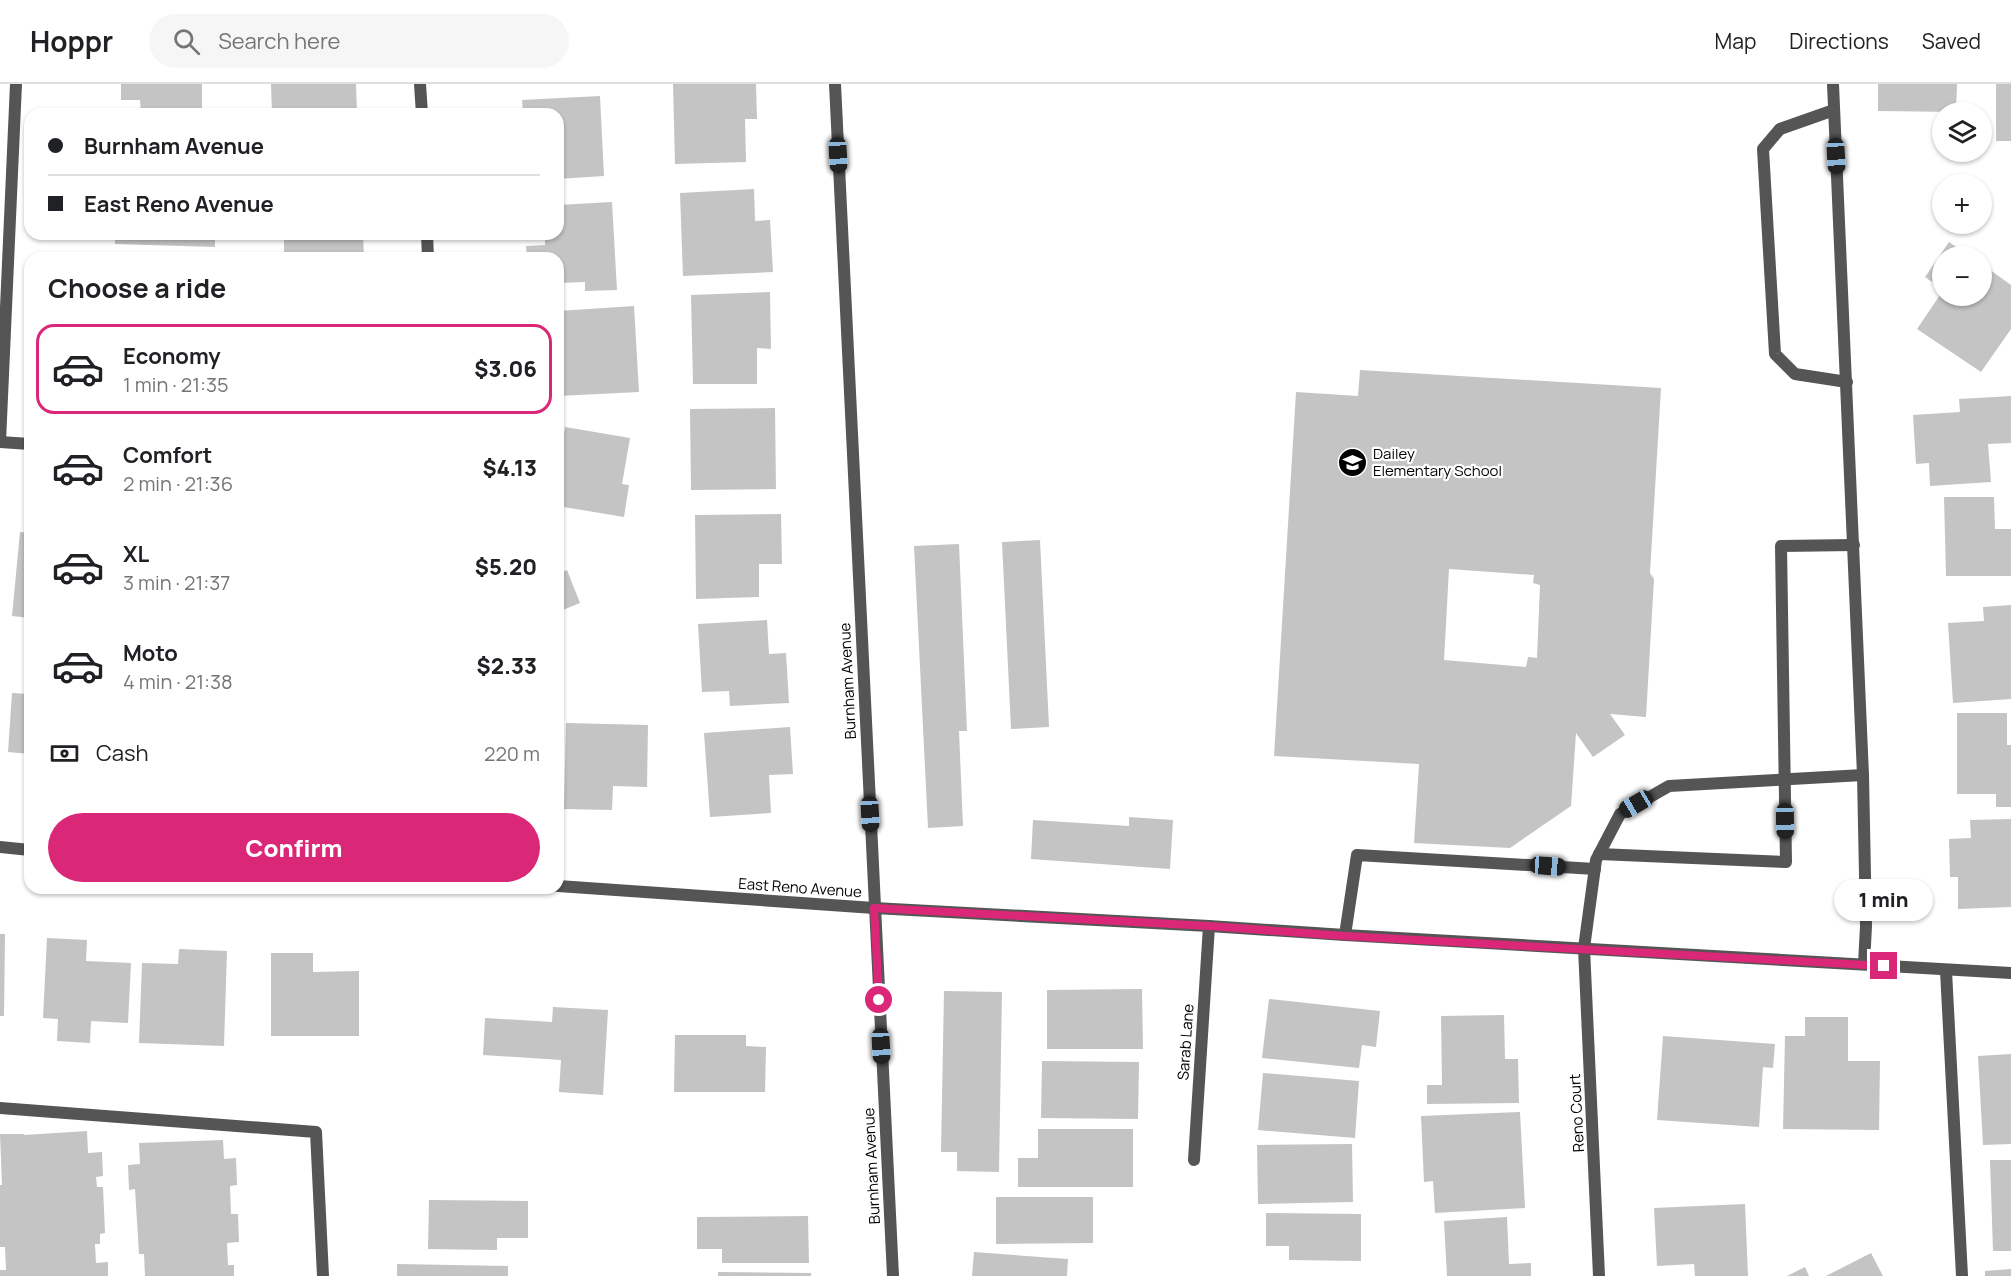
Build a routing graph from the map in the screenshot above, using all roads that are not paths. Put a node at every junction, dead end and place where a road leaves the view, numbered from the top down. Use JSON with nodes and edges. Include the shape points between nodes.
{"nodes":[{"id":1,"x":16,"y":84,"type":"edge"},
{"id":2,"x":420,"y":84,"type":"edge"},
{"id":3,"x":835,"y":84,"type":"edge"},
{"id":4,"x":1833,"y":84,"type":"edge"},
{"id":5,"x":422,"y":108,"type":"edge"},
{"id":6,"x":1834,"y":110,"type":"junction"},
{"id":7,"x":1847,"y":382,"type":"junction"},
{"id":8,"x":0,"y":442,"type":"edge"},
{"id":9,"x":24,"y":444,"type":"edge"},
{"id":10,"x":1854,"y":544,"type":"junction"},
{"id":11,"x":1863,"y":775,"type":"junction"},
{"id":12,"x":1784,"y":780,"type":"junction"},
{"id":13,"x":0,"y":848,"type":"edge"},
{"id":14,"x":24,"y":850,"type":"edge"},
{"id":15,"x":1599,"y":854,"type":"junction"},
{"id":16,"x":1595,"y":869,"type":"junction"},
{"id":17,"x":564,"y":886,"type":"edge"},
{"id":18,"x":874,"y":908,"type":"junction"},
{"id":19,"x":1209,"y":926,"type":"junction"},
{"id":20,"x":1345,"y":936,"type":"junction"},
{"id":21,"x":1584,"y":948,"type":"junction"},
{"id":22,"x":1864,"y":964,"type":"junction"},
{"id":23,"x":1946,"y":971,"type":"junction"},
{"id":24,"x":2011,"y":973,"type":"edge"},
{"id":25,"x":0,"y":1108,"type":"edge"},
{"id":26,"x":1194,"y":1160,"type":"dead end"},
{"id":27,"x":323,"y":1276,"type":"edge"},
{"id":28,"x":893,"y":1276,"type":"edge"},
{"id":29,"x":1599,"y":1276,"type":"edge"},
{"id":30,"x":1962,"y":1276,"type":"edge"}],
"edges":[{"from":1,"to":8,"type":"street"},
{"from":2,"to":5,"type":"street"},
{"from":3,"to":18,"type":"street","name":"Burnham Avenue"},
{"from":4,"to":6,"type":"street"},
{"from":6,"to":7,"type":"street"},
{"from":6,"to":7,"type":"street","via":[[1780,129],[1763,148],[1775,354],[1795,374]]},
{"from":7,"to":10,"type":"street"},
{"from":8,"to":9,"type":"street"},
{"from":10,"to":11,"type":"street"},
{"from":10,"to":12,"type":"street","via":[[1781,546]]},
{"from":11,"to":12,"type":"street","name":"Reno Court"},
{"from":11,"to":22,"type":"street"},
{"from":12,"to":15,"type":"street","name":"Reno Court","via":[[1669,786],[1620,814]]},
{"from":12,"to":15,"type":"street","via":[[1786,862]]},
{"from":13,"to":14,"type":"street"},
{"from":15,"to":16,"type":"street","name":"Reno Court"},
{"from":16,"to":20,"type":"street","via":[[1357,855]]},
{"from":16,"to":21,"type":"street","name":"Reno Court"},
{"from":17,"to":18,"type":"street","name":"East Reno Avenue"},
{"from":18,"to":19,"type":"street","name":"East Reno Avenue"},
{"from":18,"to":28,"type":"street","name":"Burnham Avenue"},
{"from":19,"to":20,"type":"street","name":"East Reno Avenue"},
{"from":19,"to":26,"type":"street","name":"Sarab Lane"},
{"from":20,"to":21,"type":"street","name":"East Reno Avenue"},
{"from":21,"to":22,"type":"street","name":"East Reno Avenue"},
{"from":21,"to":29,"type":"street","name":"Reno Court"},
{"from":22,"to":23,"type":"street","name":"East Reno Avenue"},
{"from":23,"to":24,"type":"street","name":"East Reno Avenue"},
{"from":23,"to":30,"type":"street"},
{"from":25,"to":27,"type":"street","via":[[316,1132]]}]}
